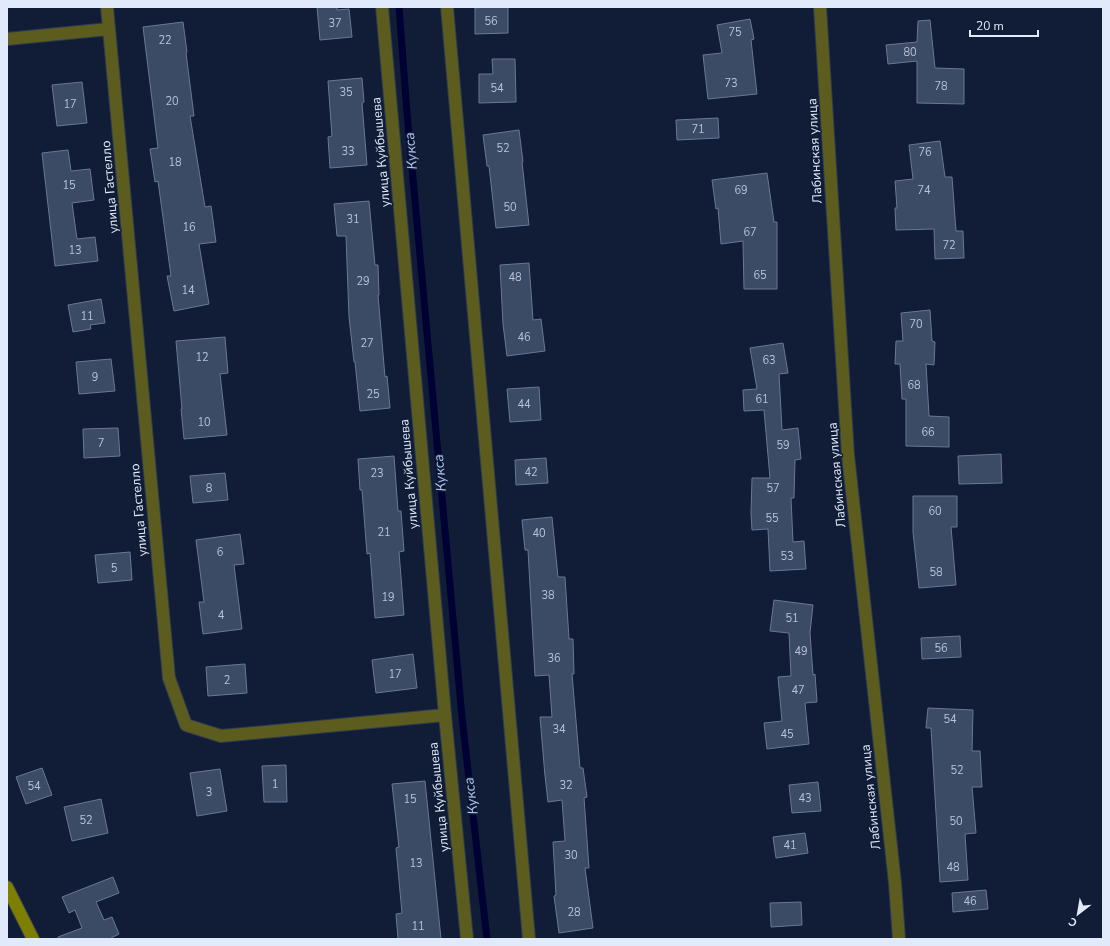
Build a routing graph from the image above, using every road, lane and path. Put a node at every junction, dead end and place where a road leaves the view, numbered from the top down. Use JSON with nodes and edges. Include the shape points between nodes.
{"nodes":[{"id":1,"x":107,"y":7,"type":"edge"},
{"id":2,"x":382,"y":7,"type":"edge"},
{"id":3,"x":447,"y":7,"type":"edge"},
{"id":4,"x":820,"y":7,"type":"edge"},
{"id":5,"x":109,"y":29,"type":"junction"},
{"id":6,"x":7,"y":38,"type":"edge"},
{"id":7,"x":445,"y":715,"type":"junction"},
{"id":8,"x":7,"y":887,"type":"edge"},
{"id":9,"x":33,"y":939,"type":"edge"},
{"id":10,"x":467,"y":939,"type":"edge"},
{"id":11,"x":529,"y":939,"type":"edge"},
{"id":12,"x":899,"y":939,"type":"edge"}],
"edges":[{"from":1,"to":5,"type":"street","name":"улица Гастелло"},
{"from":2,"to":7,"type":"street","name":"улица Куйбышева"},
{"from":3,"to":11,"type":"street"},
{"from":4,"to":12,"type":"street","name":"Лабинская улица","via":[[848,455]]},
{"from":5,"to":6,"type":"street"},
{"from":5,"to":7,"type":"street","name":"улица Гастелло","via":[[169,678],[186,725],[221,736]]},
{"from":7,"to":10,"type":"street","name":"улица Куйбышева"},
{"from":8,"to":9,"type":"street"}]}
